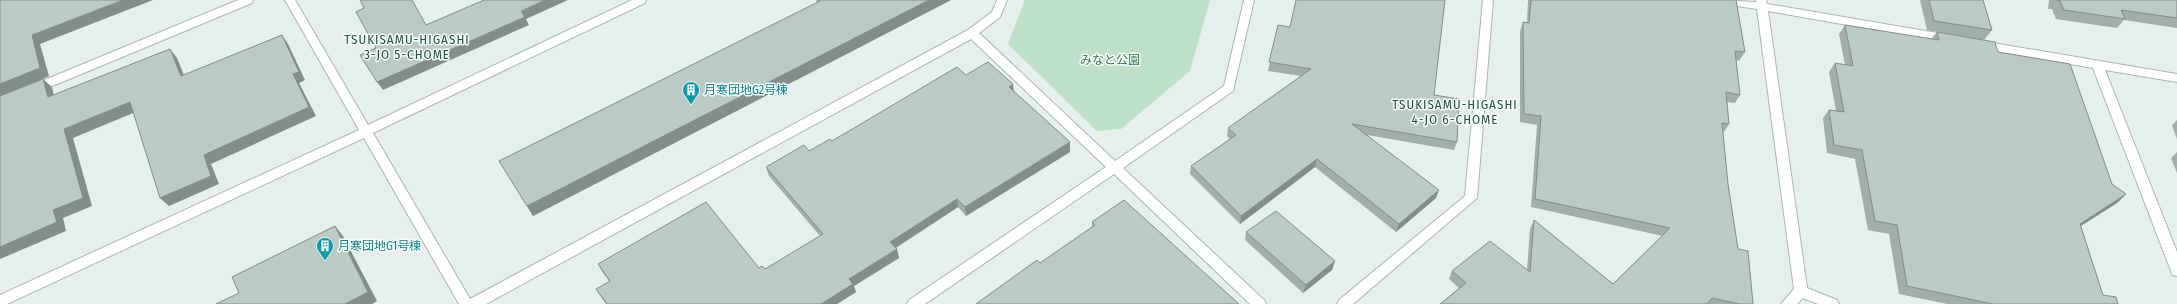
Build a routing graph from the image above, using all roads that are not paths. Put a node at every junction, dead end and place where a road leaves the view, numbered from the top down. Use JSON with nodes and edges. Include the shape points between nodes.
{"nodes":[{"id":1,"x":248,"y":0,"type":"edge"},
{"id":2,"x":290,"y":0,"type":"edge"},
{"id":3,"x":641,"y":0,"type":"edge"},
{"id":4,"x":1002,"y":0,"type":"edge"},
{"id":5,"x":1248,"y":0,"type":"edge"},
{"id":6,"x":1488,"y":0,"type":"edge"},
{"id":7,"x":1724,"y":0,"type":"edge"},
{"id":8,"x":1762,"y":3,"type":"edge"},
{"id":9,"x":972,"y":33,"type":"junction"},
{"id":10,"x":1957,"y":41,"type":"edge"},
{"id":11,"x":1973,"y":44,"type":"edge"},
{"id":12,"x":2098,"y":66,"type":"junction"},
{"id":13,"x":2177,"y":78,"type":"edge"},
{"id":14,"x":22,"y":94,"type":"edge"},
{"id":15,"x":368,"y":132,"type":"junction"},
{"id":16,"x":1114,"y":168,"type":"junction"},
{"id":17,"x":2172,"y":240,"type":"edge"},
{"id":18,"x":2177,"y":272,"type":"edge"},
{"id":19,"x":1801,"y":291,"type":"junction"},
{"id":20,"x":0,"y":301,"type":"edge"},
{"id":21,"x":466,"y":304,"type":"edge"},
{"id":22,"x":474,"y":304,"type":"edge"},
{"id":23,"x":914,"y":304,"type":"edge"},
{"id":24,"x":1259,"y":304,"type":"edge"},
{"id":25,"x":1344,"y":304,"type":"edge"},
{"id":26,"x":1788,"y":304,"type":"edge"},
{"id":27,"x":1832,"y":304,"type":"edge"}],
"edges":[{"from":1,"to":14,"type":"street"},
{"from":2,"to":15,"type":"street"},
{"from":3,"to":15,"type":"street"},
{"from":4,"to":9,"type":"street","via":[[996,14]]},
{"from":5,"to":16,"type":"street","via":[[1229,88]]},
{"from":6,"to":25,"type":"street","via":[[1471,198]]},
{"from":7,"to":8,"type":"street"},
{"from":8,"to":10,"type":"street"},
{"from":8,"to":19,"type":"street"},
{"from":9,"to":16,"type":"street"},
{"from":9,"to":22,"type":"street"},
{"from":11,"to":12,"type":"street"},
{"from":12,"to":13,"type":"street"},
{"from":12,"to":17,"type":"street"},
{"from":15,"to":20,"type":"street"},
{"from":15,"to":21,"type":"street"},
{"from":16,"to":23,"type":"street"},
{"from":16,"to":24,"type":"street"},
{"from":17,"to":18,"type":"street"},
{"from":19,"to":26,"type":"street"},
{"from":19,"to":27,"type":"street"}]}
